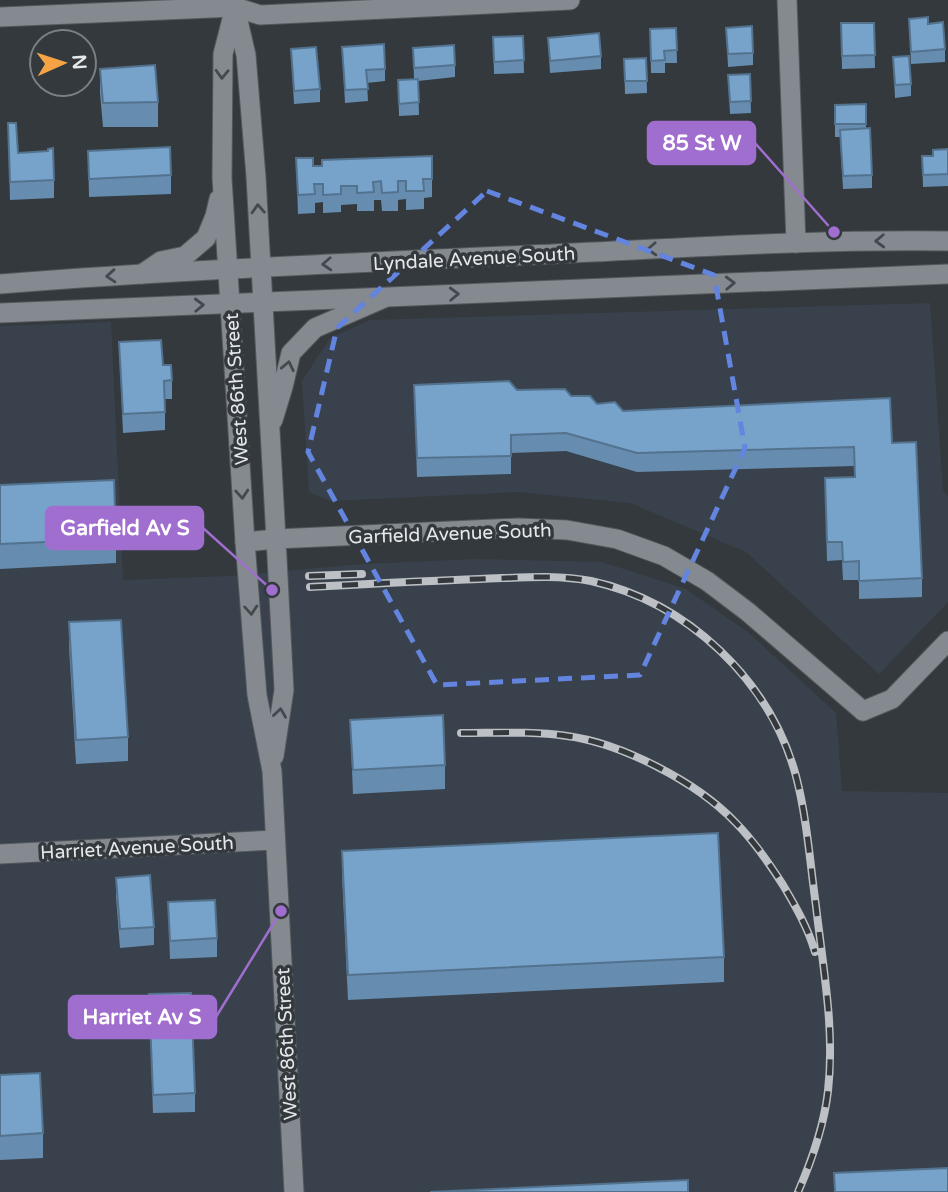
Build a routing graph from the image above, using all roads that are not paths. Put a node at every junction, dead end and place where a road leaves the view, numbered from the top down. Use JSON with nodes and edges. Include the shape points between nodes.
{"nodes":[{"id":1,"x":570,"y":0,"type":"edge"},
{"id":2,"x":787,"y":0,"type":"edge"},
{"id":3,"x":235,"y":4,"type":"edge"},
{"id":4,"x":0,"y":17,"type":"edge"},
{"id":5,"x":223,"y":184,"type":"junction"},
{"id":6,"x":948,"y":241,"type":"edge"},
{"id":7,"x":796,"y":243,"type":"junction"},
{"id":8,"x":261,"y":267,"type":"junction"},
{"id":9,"x":228,"y":269,"type":"junction"},
{"id":10,"x":142,"y":274,"type":"junction"},
{"id":11,"x":948,"y":274,"type":"edge"},
{"id":12,"x":0,"y":284,"type":"edge"},
{"id":13,"x":386,"y":297,"type":"junction"},
{"id":14,"x":262,"y":302,"type":"junction"},
{"id":15,"x":230,"y":303,"type":"junction"},
{"id":16,"x":0,"y":313,"type":"edge"},
{"id":17,"x":270,"y":431,"type":"junction"},
{"id":18,"x":276,"y":539,"type":"junction"},
{"id":19,"x":245,"y":542,"type":"junction"},
{"id":20,"x":948,"y":642,"type":"edge"},
{"id":21,"x":272,"y":771,"type":"junction"},
{"id":22,"x":275,"y":840,"type":"junction"},
{"id":23,"x":0,"y":854,"type":"edge"},
{"id":24,"x":294,"y":1192,"type":"edge"}],
"edges":[{"from":1,"to":3,"type":"street","via":[[260,15]]},
{"from":2,"to":7,"type":"street"},
{"from":3,"to":4,"type":"street"},
{"from":3,"to":5,"type":"street","name":"West 86th Street","one_way":true,"via":[[223,54]]},
{"from":8,"to":3,"type":"street","name":"West 86th Street","one_way":true,"via":[[246,55]]},
{"from":5,"to":9,"type":"street","name":"West 86th Street"},
{"from":5,"to":10,"type":"street","via":[[206,238],[185,256],[161,261]]},
{"from":6,"to":7,"type":"street","name":"Lyndale Avenue South","one_way":true},
{"from":7,"to":8,"type":"street","name":"Lyndale Avenue South","one_way":true},
{"from":8,"to":9,"type":"street","name":"Lyndale Avenue South"},
{"from":8,"to":14,"type":"street","name":"West 86th Street"},
{"from":9,"to":10,"type":"street","name":"Lyndale Avenue South"},
{"from":9,"to":15,"type":"street","name":"West 86th Street"},
{"from":10,"to":12,"type":"street","name":"Lyndale Avenue South","one_way":true},
{"from":13,"to":11,"type":"street","name":"Lyndale Avenue South","one_way":true},
{"from":13,"to":14,"type":"street","name":"Lyndale Avenue South"},
{"from":17,"to":13,"type":"street","one_way":true,"via":[[291,353],[315,328]]},
{"from":14,"to":15,"type":"street","name":"Lyndale Avenue South"},
{"from":14,"to":17,"type":"street","name":"West 86th Street"},
{"from":16,"to":15,"type":"street","name":"Lyndale Avenue South","one_way":true},
{"from":15,"to":19,"type":"street","name":"West 86th Street","one_way":true},
{"from":17,"to":18,"type":"street","name":"West 86th Street"},
{"from":18,"to":19,"type":"street","name":"Garfield Avenue South"},
{"from":18,"to":20,"type":"street","name":"Garfield Avenue South","via":[[518,528],[617,539],[664,556],[707,581],[863,710],[892,699]]},
{"from":21,"to":18,"type":"street","name":"West 86th Street","one_way":true,"via":[[284,690]]},
{"from":19,"to":21,"type":"street","name":"West 86th Street","one_way":true,"via":[[257,695]]},
{"from":21,"to":22,"type":"street","name":"West 86th Street"},
{"from":22,"to":23,"type":"street","name":"Harriet Avenue South"},
{"from":22,"to":24,"type":"street","name":"West 86th Street"}]}
